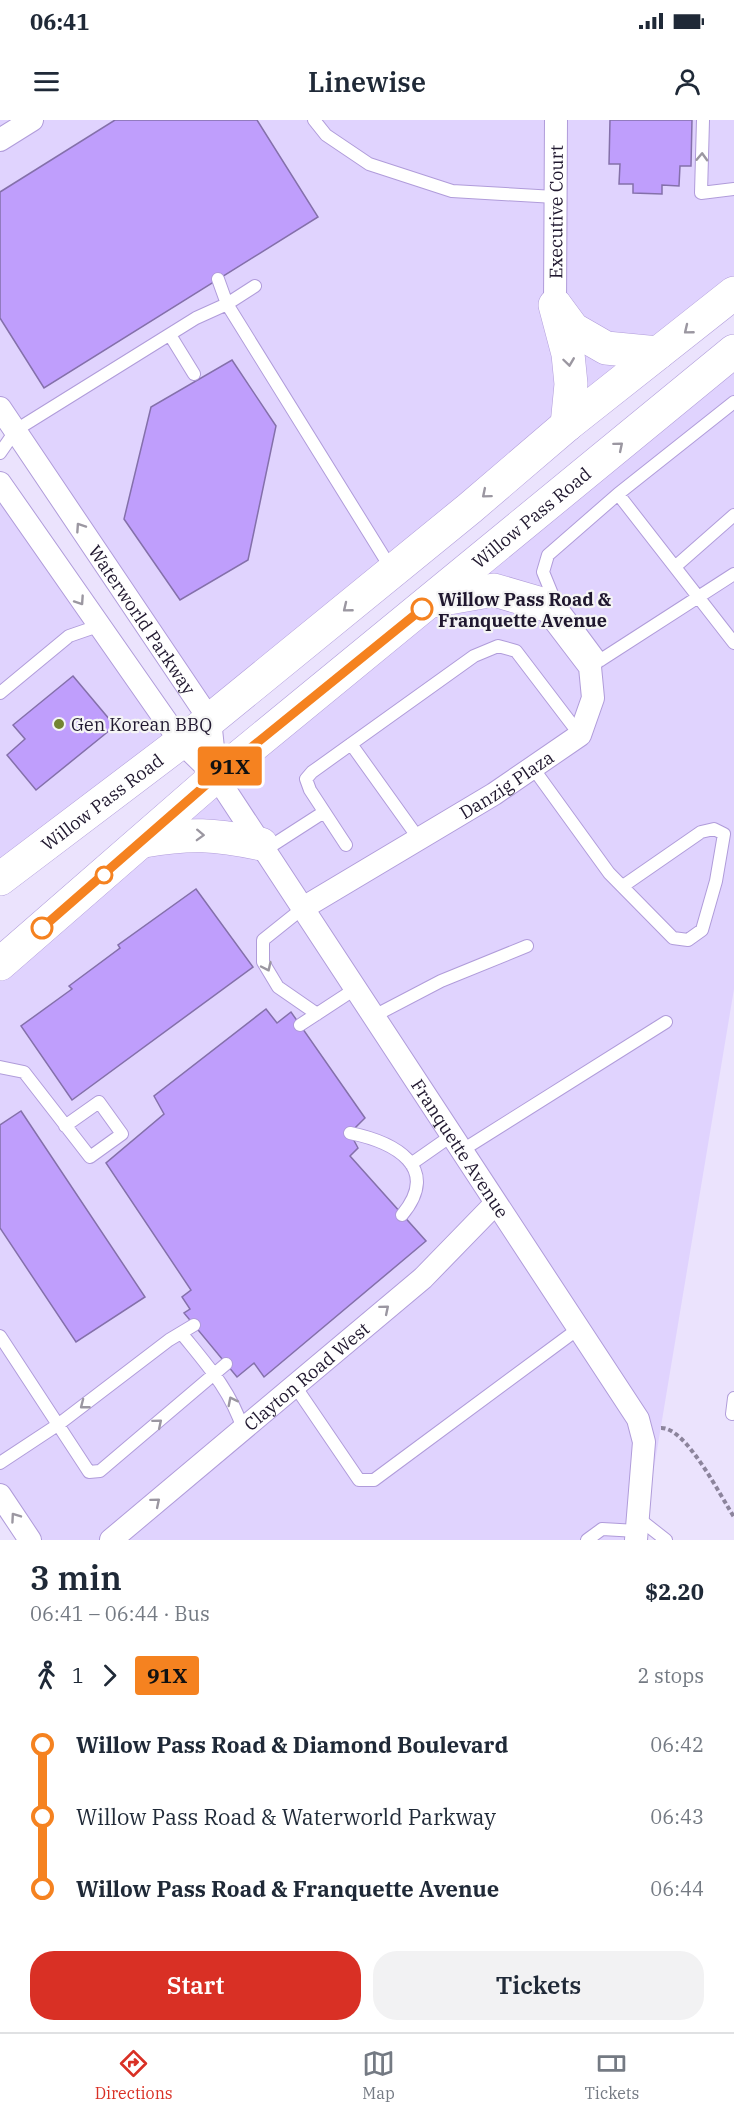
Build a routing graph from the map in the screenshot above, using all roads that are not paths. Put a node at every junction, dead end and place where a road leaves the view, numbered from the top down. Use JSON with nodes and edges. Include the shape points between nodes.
{"nodes":[{"id":1,"x":32,"y":120,"type":"edge"},
{"id":2,"x":314,"y":120,"type":"edge"},
{"id":3,"x":556,"y":120,"type":"edge"},
{"id":4,"x":703,"y":120,"type":"edge"},
{"id":5,"x":0,"y":140,"type":"edge"},
{"id":6,"x":734,"y":189,"type":"edge"},
{"id":7,"x":555,"y":197,"type":"junction"},
{"id":8,"x":218,"y":279,"type":"dead end"},
{"id":9,"x":255,"y":286,"type":"dead end"},
{"id":10,"x":734,"y":293,"type":"edge"},
{"id":11,"x":227,"y":304,"type":"junction"},
{"id":12,"x":555,"y":305,"type":"junction"},
{"id":13,"x":170,"y":334,"type":"junction"},
{"id":14,"x":734,"y":351,"type":"edge"},
{"id":15,"x":658,"y":353,"type":"junction"},
{"id":16,"x":194,"y":374,"type":"dead end"},
{"id":17,"x":734,"y":402,"type":"edge"},
{"id":18,"x":0,"y":408,"type":"edge"},
{"id":19,"x":567,"y":425,"type":"junction"},
{"id":20,"x":16,"y":430,"type":"junction"},
{"id":21,"x":0,"y":453,"type":"edge"},
{"id":22,"x":0,"y":483,"type":"edge"},
{"id":23,"x":618,"y":494,"type":"junction"},
{"id":24,"x":734,"y":515,"type":"edge"},
{"id":25,"x":676,"y":566,"type":"junction"},
{"id":26,"x":392,"y":571,"type":"junction"},
{"id":27,"x":734,"y":574,"type":"edge"},
{"id":28,"x":700,"y":596,"type":"junction"},
{"id":29,"x":430,"y":601,"type":"junction"},
{"id":30,"x":542,"y":604,"type":"joint"},
{"id":31,"x":98,"y":626,"type":"junction"},
{"id":32,"x":734,"y":643,"type":"edge"},
{"id":33,"x":595,"y":663,"type":"junction"},
{"id":34,"x":0,"y":693,"type":"edge"},
{"id":35,"x":210,"y":720,"type":"junction"},
{"id":36,"x":580,"y":735,"type":"junction"},
{"id":37,"x":180,"y":741,"type":"junction"},
{"id":38,"x":351,"y":744,"type":"junction"},
{"id":39,"x":533,"y":768,"type":"junction"},
{"id":40,"x":216,"y":776,"type":"junction"},
{"id":41,"x":324,"y":812,"type":"junction"},
{"id":42,"x":419,"y":839,"type":"junction"},
{"id":43,"x":142,"y":842,"type":"junction"},
{"id":44,"x":346,"y":845,"type":"dead end"},
{"id":45,"x":263,"y":847,"type":"junction"},
{"id":46,"x":0,"y":879,"type":"edge"},
{"id":47,"x":623,"y":886,"type":"junction"},
{"id":48,"x":303,"y":908,"type":"junction"},
{"id":49,"x":527,"y":946,"type":"dead end"},
{"id":50,"x":0,"y":964,"type":"edge"},
{"id":51,"x":356,"y":989,"type":"junction"},
{"id":52,"x":317,"y":1014,"type":"junction"},
{"id":53,"x":374,"y":1016,"type":"junction"},
{"id":54,"x":666,"y":1023,"type":"dead end"},
{"id":55,"x":300,"y":1025,"type":"dead end"},
{"id":56,"x":0,"y":1067,"type":"edge"},
{"id":57,"x":65,"y":1126,"type":"junction"},
{"id":58,"x":350,"y":1133,"type":"dead end"},
{"id":59,"x":456,"y":1143,"type":"junction"},
{"id":60,"x":411,"y":1164,"type":"junction"},
{"id":61,"x":495,"y":1204,"type":"junction"},
{"id":62,"x":402,"y":1215,"type":"dead end"},
{"id":63,"x":194,"y":1325,"type":"dead end"},
{"id":64,"x":578,"y":1329,"type":"junction"},
{"id":65,"x":182,"y":1334,"type":"junction"},
{"id":66,"x":0,"y":1336,"type":"edge"},
{"id":67,"x":226,"y":1364,"type":"dead end"},
{"id":68,"x":216,"y":1375,"type":"junction"},
{"id":69,"x":295,"y":1386,"type":"junction"},
{"id":70,"x":734,"y":1398,"type":"edge"},
{"id":71,"x":732,"y":1414,"type":"dead end"},
{"id":72,"x":59,"y":1424,"type":"junction"},
{"id":73,"x":243,"y":1430,"type":"junction"},
{"id":74,"x":0,"y":1462,"type":"edge"},
{"id":75,"x":0,"y":1495,"type":"edge"},
{"id":76,"x":637,"y":1530,"type":"edge"},
{"id":77,"x":30,"y":1540,"type":"edge"},
{"id":78,"x":111,"y":1540,"type":"edge"},
{"id":79,"x":587,"y":1540,"type":"edge"},
{"id":80,"x":666,"y":1540,"type":"edge"}],
"edges":[{"from":1,"to":5,"type":"street"},
{"from":2,"to":7,"type":"lane","via":[[326,135],[369,164],[452,192]]},
{"from":3,"to":7,"type":"street","name":"Executive Court"},
{"from":6,"to":4,"type":"lane","one_way":true,"via":[[701,193]]},
{"from":7,"to":12,"type":"street","name":"Executive Court"},
{"from":8,"to":11,"type":"lane"},
{"from":9,"to":11,"type":"lane"},
{"from":10,"to":15,"type":"main road","name":"Willow Pass Road","one_way":true},
{"from":11,"to":13,"type":"lane"},
{"from":11,"to":26,"type":"lane"},
{"from":12,"to":15,"type":"main road","via":[[573,329],[606,348]]},
{"from":12,"to":19,"type":"main road","one_way":true,"via":[[568,354],[571,384]]},
{"from":13,"to":16,"type":"lane"},
{"from":13,"to":20,"type":"lane"},
{"from":29,"to":14,"type":"main road","name":"Willow Pass Road","one_way":true},
{"from":15,"to":19,"type":"main road","name":"Willow Pass Road"},
{"from":17,"to":23,"type":"lane"},
{"from":18,"to":20,"type":"street","name":"Waterworld Parkway"},
{"from":19,"to":26,"type":"main road","name":"Willow Pass Road","one_way":true},
{"from":20,"to":21,"type":"lane"},
{"from":35,"to":20,"type":"street","name":"Waterworld Parkway","one_way":true},
{"from":22,"to":31,"type":"street","one_way":true},
{"from":23,"to":25,"type":"lane"},
{"from":23,"to":33,"type":"lane","via":[[548,555],[543,572],[552,594]]},
{"from":24,"to":25,"type":"lane"},
{"from":25,"to":28,"type":"lane"},
{"from":26,"to":35,"type":"main road","name":"Willow Pass Road","one_way":true},
{"from":27,"to":28,"type":"lane"},
{"from":28,"to":32,"type":"lane"},
{"from":28,"to":33,"type":"lane"},
{"from":29,"to":30,"type":"main road","via":[[494,590]]},
{"from":29,"to":40,"type":"main road","name":"Willow Pass Road"},
{"from":30,"to":33,"type":"street"},
{"from":31,"to":34,"type":"lane","via":[[69,636]]},
{"from":31,"to":37,"type":"street"},
{"from":33,"to":36,"type":"street","via":[[593,698]]},
{"from":35,"to":37,"type":"main road","name":"Willow Pass Road"},
{"from":35,"to":40,"type":"street","name":"Waterworld Parkway"},
{"from":36,"to":38,"type":"lane","via":[[516,651],[498,646],[474,656]]},
{"from":36,"to":39,"type":"street","name":"Danzig Plaza"},
{"from":37,"to":40,"type":"street"},
{"from":37,"to":46,"type":"main road","name":"Willow Pass Road"},
{"from":38,"to":41,"type":"lane","via":[[306,779]]},
{"from":38,"to":42,"type":"lane"},
{"from":39,"to":42,"type":"street","name":"Danzig Plaza"},
{"from":39,"to":47,"type":"lane","via":[[609,873]]},
{"from":40,"to":43,"type":"main road","name":"Willow Pass Road"},
{"from":40,"to":45,"type":"street","name":"Franquette Avenue"},
{"from":41,"to":44,"type":"lane"},
{"from":41,"to":45,"type":"lane"},
{"from":42,"to":48,"type":"street","name":"Danzig Plaza"},
{"from":43,"to":45,"type":"main road","one_way":true,"via":[[185,834],[231,837]]},
{"from":43,"to":50,"type":"main road","name":"Willow Pass Road"},
{"from":45,"to":48,"type":"street","name":"Franquette Avenue"},
{"from":47,"to":47,"type":"lane","via":[[673,938],[688,940],[702,930],[723,834],[714,829],[701,832]]},
{"from":48,"to":51,"type":"street","name":"Franquette Avenue"},
{"from":48,"to":52,"type":"lane","one_way":true,"via":[[263,940],[263,962],[278,987]]},
{"from":49,"to":53,"type":"lane","via":[[441,981]]},
{"from":51,"to":52,"type":"lane"},
{"from":51,"to":53,"type":"street","name":"Franquette Avenue"},
{"from":52,"to":55,"type":"lane"},
{"from":53,"to":59,"type":"street","name":"Franquette Avenue"},
{"from":54,"to":59,"type":"lane"},
{"from":56,"to":57,"type":"lane","via":[[24,1072]]},
{"from":57,"to":57,"type":"lane","via":[[90,1157],[125,1139],[99,1102]]},
{"from":58,"to":60,"type":"lane","via":[[388,1145]]},
{"from":59,"to":60,"type":"lane"},
{"from":59,"to":61,"type":"street","name":"Franquette Avenue"},
{"from":60,"to":62,"type":"lane","via":[[419,1175],[419,1187]]},
{"from":61,"to":64,"type":"street","name":"Franquette Avenue"},
{"from":69,"to":61,"type":"street","name":"Clayton Road West","one_way":true,"via":[[423,1278]]},
{"from":63,"to":65,"type":"lane"},
{"from":64,"to":69,"type":"lane","via":[[374,1480],[359,1480]]},
{"from":64,"to":76,"type":"street","name":"Franquette Avenue","via":[[642,1429]]},
{"from":65,"to":68,"type":"lane"},
{"from":65,"to":72,"type":"lane","one_way":true},
{"from":66,"to":72,"type":"lane"},
{"from":67,"to":68,"type":"lane"},
{"from":72,"to":68,"type":"lane","one_way":true,"via":[[89,1472],[100,1472]]},
{"from":73,"to":68,"type":"lane","one_way":true,"via":[[234,1403]]},
{"from":69,"to":73,"type":"street","name":"Clayton Road West"},
{"from":70,"to":71,"type":"lane"},
{"from":72,"to":74,"type":"lane"},
{"from":78,"to":73,"type":"street","name":"Clayton Road West","one_way":true},
{"from":77,"to":75,"type":"street","one_way":true},
{"from":76,"to":79,"type":"lane","via":[[602,1529]]},
{"from":76,"to":80,"type":"lane"}]}
